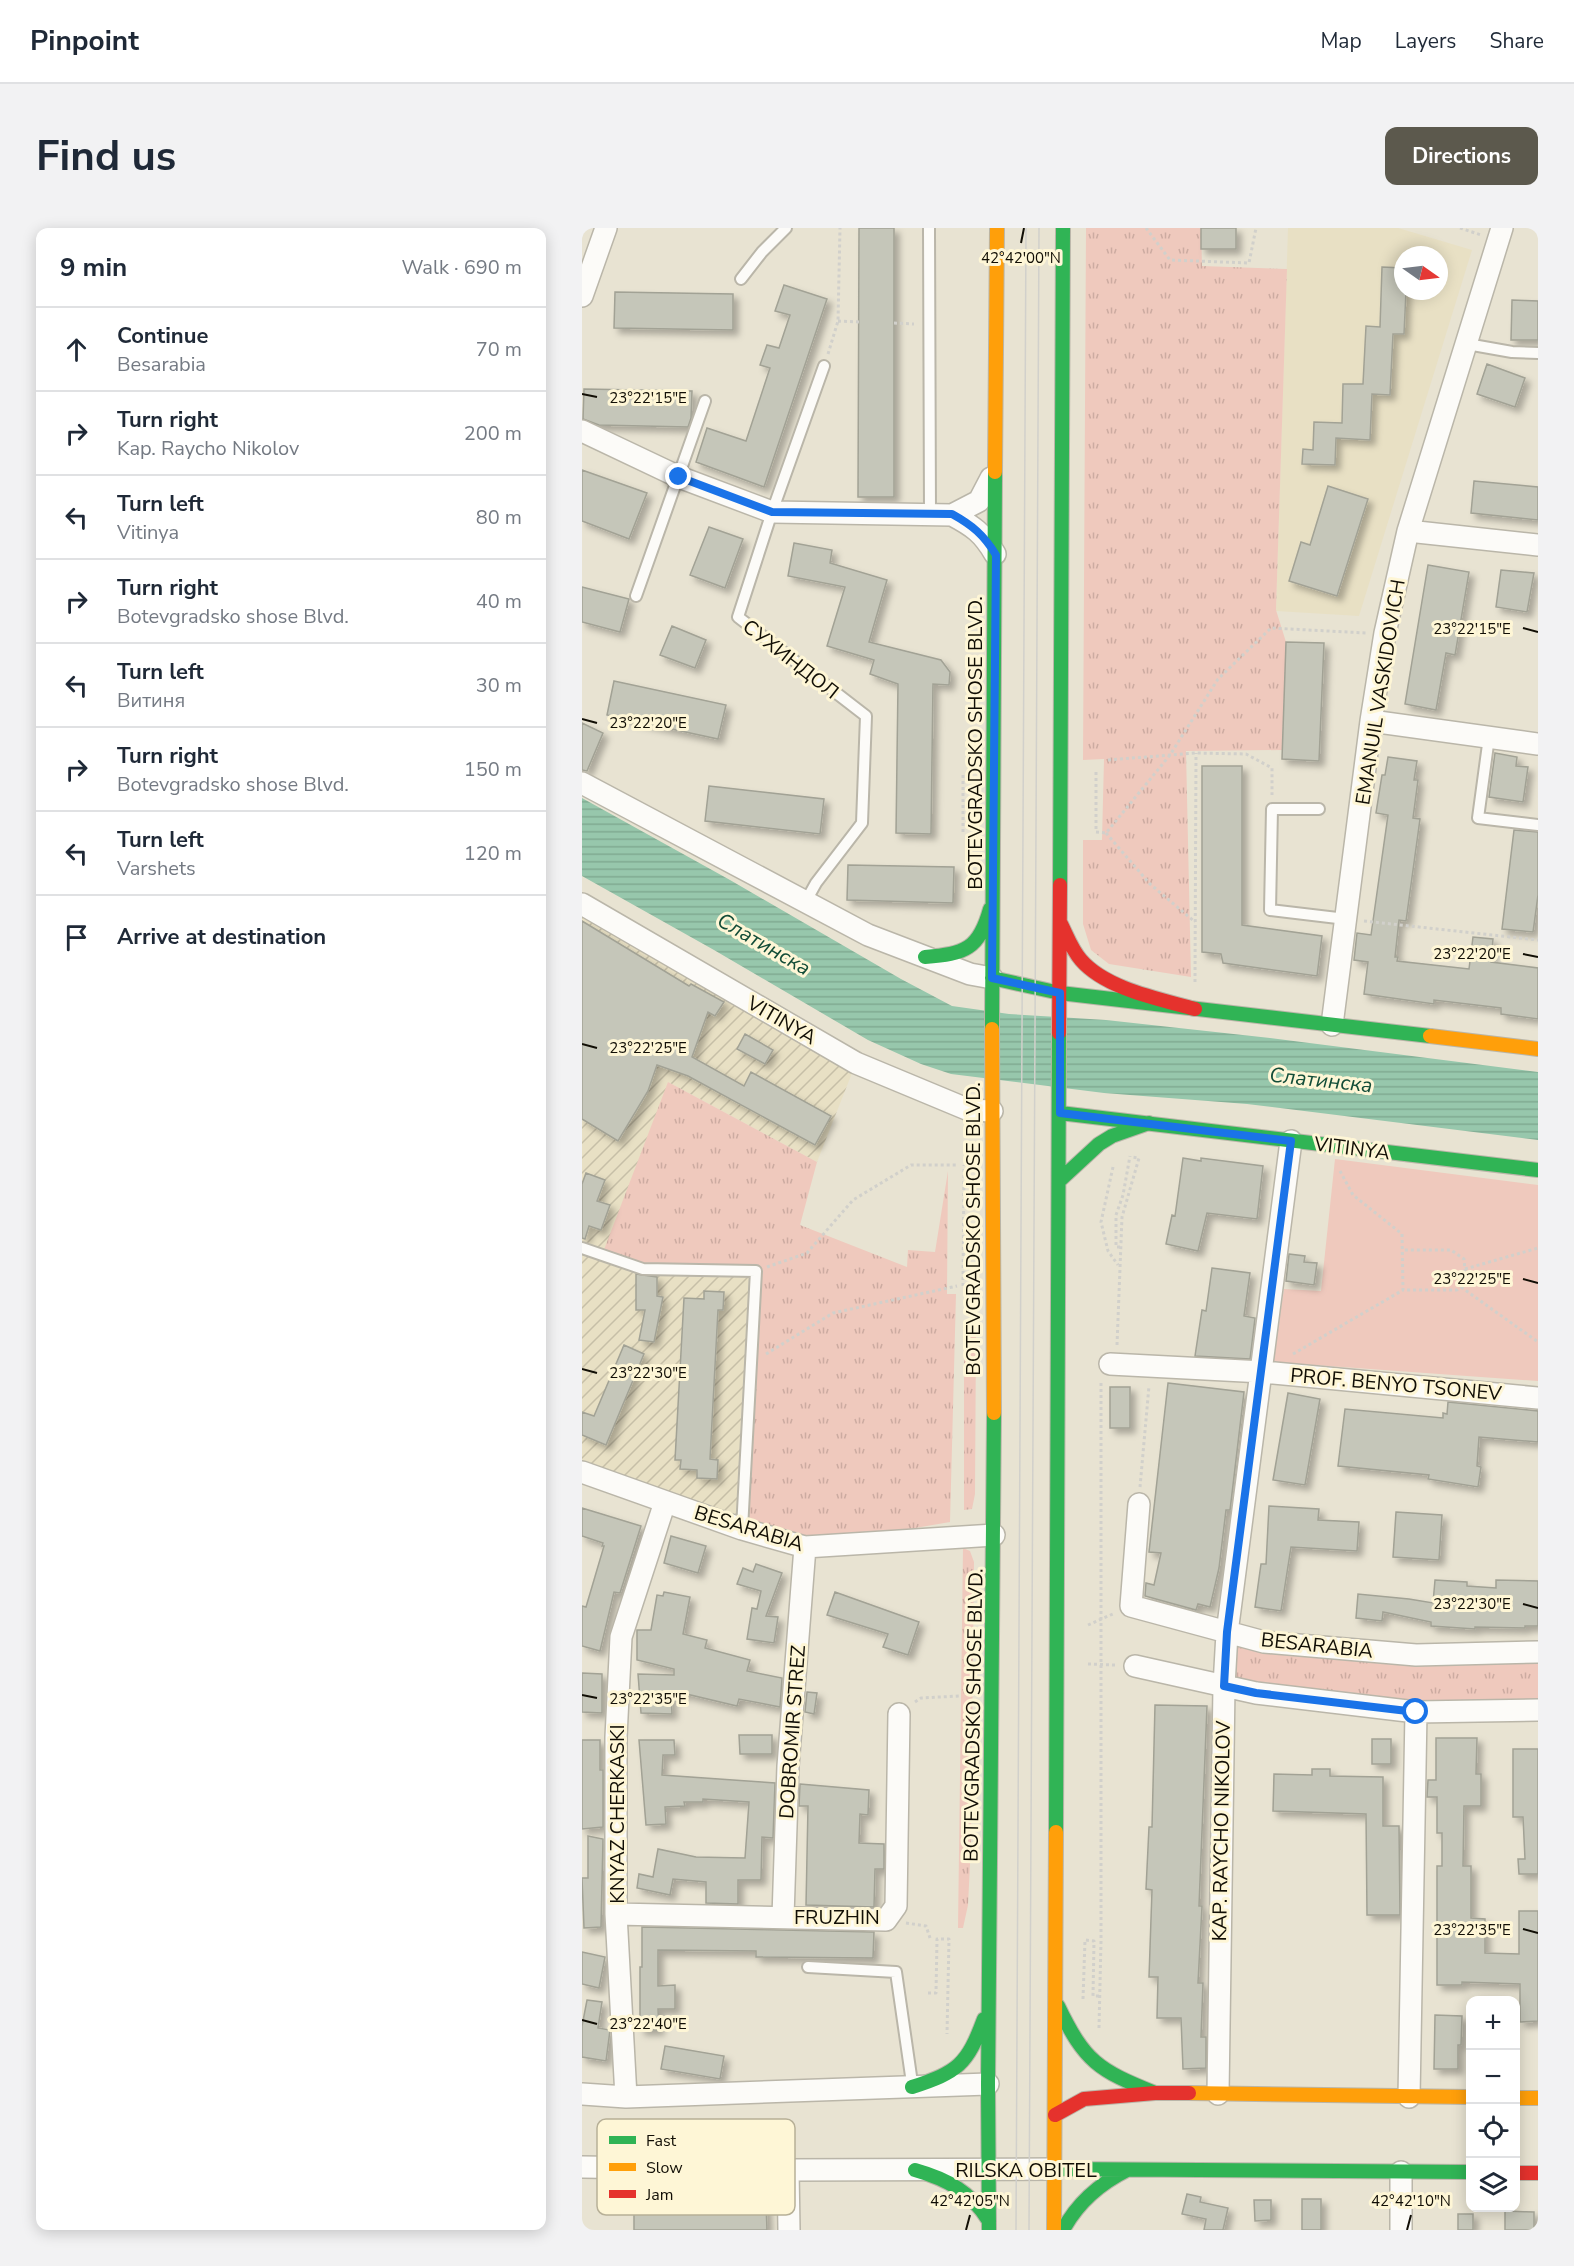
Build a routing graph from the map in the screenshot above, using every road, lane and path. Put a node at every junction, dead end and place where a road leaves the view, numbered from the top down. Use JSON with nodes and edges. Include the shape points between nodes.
{"nodes":[{"id":1,"x":606,"y":228,"type":"edge"},
{"id":2,"x":786,"y":228,"type":"edge"},
{"id":3,"x":840,"y":228,"type":"edge"},
{"id":4,"x":929,"y":228,"type":"edge"},
{"id":5,"x":997,"y":228,"type":"edge"},
{"id":6,"x":1063,"y":228,"type":"edge"},
{"id":7,"x":1146,"y":228,"type":"edge"},
{"id":8,"x":1256,"y":228,"type":"edge"},
{"id":9,"x":1502,"y":228,"type":"edge"},
{"id":10,"x":741,"y":279,"type":"dead end"},
{"id":11,"x":582,"y":296,"type":"edge"},
{"id":12,"x":838,"y":321,"type":"junction"},
{"id":13,"x":859,"y":322,"type":"dead end"},
{"id":14,"x":894,"y":323,"type":"dead end"},
{"id":15,"x":914,"y":324,"type":"dead end"},
{"id":16,"x":1467,"y":344,"type":"junction"},
{"id":17,"x":1538,"y":353,"type":"edge"},
{"id":18,"x":824,"y":366,"type":"joint"},
{"id":19,"x":705,"y":401,"type":"dead end"},
{"id":20,"x":582,"y":431,"type":"edge"},
{"id":21,"x":996,"y":466,"type":"junction"},
{"id":22,"x":679,"y":477,"type":"junction"},
{"id":23,"x":772,"y":512,"type":"junction"},
{"id":24,"x":930,"y":513,"type":"junction"},
{"id":25,"x":952,"y":514,"type":"junction"},
{"id":26,"x":1408,"y":531,"type":"junction"},
{"id":27,"x":1538,"y":545,"type":"edge"},
{"id":28,"x":996,"y":555,"type":"junction"},
{"id":29,"x":636,"y":596,"type":"dead end"},
{"id":30,"x":1385,"y":633,"type":"junction"},
{"id":31,"x":1371,"y":721,"type":"junction"},
{"id":32,"x":1489,"y":737,"type":"junction"},
{"id":33,"x":1538,"y":744,"type":"edge"},
{"id":34,"x":1196,"y":753,"type":"junction"},
{"id":35,"x":1170,"y":755,"type":"junction"},
{"id":36,"x":1108,"y":760,"type":"dead end"},
{"id":37,"x":963,"y":772,"type":"dead end"},
{"id":38,"x":1096,"y":772,"type":"dead end"},
{"id":39,"x":582,"y":783,"type":"edge"},
{"id":40,"x":1272,"y":809,"type":"junction"},
{"id":41,"x":1319,"y":809,"type":"dead end"},
{"id":42,"x":1538,"y":825,"type":"edge"},
{"id":43,"x":963,"y":832,"type":"dead end"},
{"id":44,"x":1106,"y":833,"type":"junction"},
{"id":45,"x":993,"y":899,"type":"junction"},
{"id":46,"x":806,"y":901,"type":"junction"},
{"id":47,"x":582,"y":904,"type":"edge"},
{"id":48,"x":1346,"y":920,"type":"junction"},
{"id":49,"x":1195,"y":922,"type":"junction"},
{"id":50,"x":1060,"y":923,"type":"junction"},
{"id":51,"x":1538,"y":940,"type":"edge"},
{"id":52,"x":926,"y":957,"type":"junction"},
{"id":53,"x":992,"y":978,"type":"junction"},
{"id":54,"x":1060,"y":993,"type":"junction"},
{"id":55,"x":1195,"y":1009,"type":"junction"},
{"id":56,"x":1332,"y":1025,"type":"junction"},
{"id":57,"x":1538,"y":1049,"type":"edge"},
{"id":58,"x":992,"y":1111,"type":"junction"},
{"id":59,"x":1060,"y":1113,"type":"junction"},
{"id":60,"x":1149,"y":1123,"type":"junction"},
{"id":61,"x":1291,"y":1141,"type":"junction"},
{"id":62,"x":1336,"y":1146,"type":"junction"},
{"id":63,"x":1130,"y":1149,"type":"dead end"},
{"id":64,"x":1129,"y":1160,"type":"dead end"},
{"id":65,"x":1113,"y":1163,"type":"dead end"},
{"id":66,"x":957,"y":1165,"type":"dead end"},
{"id":67,"x":964,"y":1165,"type":"dead end"},
{"id":68,"x":1538,"y":1170,"type":"edge"},
{"id":69,"x":1060,"y":1180,"type":"junction"},
{"id":70,"x":1120,"y":1247,"type":"junction"},
{"id":71,"x":582,"y":1248,"type":"edge"},
{"id":72,"x":1538,"y":1248,"type":"edge"},
{"id":73,"x":1403,"y":1250,"type":"junction"},
{"id":74,"x":1119,"y":1267,"type":"junction"},
{"id":75,"x":1465,"y":1269,"type":"junction"},
{"id":76,"x":756,"y":1271,"type":"junction"},
{"id":77,"x":957,"y":1286,"type":"dead end"},
{"id":78,"x":963,"y":1286,"type":"dead end"},
{"id":79,"x":1461,"y":1287,"type":"junction"},
{"id":80,"x":1403,"y":1290,"type":"junction"},
{"id":81,"x":1538,"y":1342,"type":"edge"},
{"id":82,"x":1293,"y":1354,"type":"dead end"},
{"id":83,"x":750,"y":1364,"type":"junction"},
{"id":84,"x":1110,"y":1364,"type":"junction"},
{"id":85,"x":1151,"y":1366,"type":"junction"},
{"id":86,"x":1263,"y":1372,"type":"junction"},
{"id":87,"x":1538,"y":1398,"type":"edge"},
{"id":88,"x":582,"y":1472,"type":"edge"},
{"id":89,"x":665,"y":1502,"type":"junction"},
{"id":90,"x":1139,"y":1504,"type":"joint"},
{"id":91,"x":742,"y":1529,"type":"junction"},
{"id":92,"x":994,"y":1535,"type":"junction"},
{"id":93,"x":805,"y":1548,"type":"junction"},
{"id":94,"x":1131,"y":1606,"type":"junction"},
{"id":95,"x":1101,"y":1619,"type":"junction"},
{"id":96,"x":1088,"y":1625,"type":"dead end"},
{"id":97,"x":1227,"y":1632,"type":"junction"},
{"id":98,"x":1538,"y":1653,"type":"edge"},
{"id":99,"x":1088,"y":1664,"type":"dead end"},
{"id":100,"x":1101,"y":1665,"type":"junction"},
{"id":101,"x":1108,"y":1665,"type":"dead end"},
{"id":102,"x":1135,"y":1666,"type":"dead end"},
{"id":103,"x":1224,"y":1686,"type":"junction"},
{"id":104,"x":959,"y":1696,"type":"dead end"},
{"id":105,"x":1538,"y":1710,"type":"edge"},
{"id":106,"x":1416,"y":1712,"type":"junction"},
{"id":107,"x":899,"y":1714,"type":"joint"},
{"id":108,"x":616,"y":1914,"type":"junction"},
{"id":109,"x":783,"y":1917,"type":"junction"},
{"id":110,"x":886,"y":1920,"type":"junction"},
{"id":111,"x":930,"y":1938,"type":"dead end"},
{"id":112,"x":808,"y":1967,"type":"dead end"},
{"id":113,"x":928,"y":1993,"type":"dead end"},
{"id":114,"x":1083,"y":1996,"type":"dead end"},
{"id":115,"x":1100,"y":1996,"type":"junction"},
{"id":116,"x":1056,"y":2001,"type":"junction"},
{"id":117,"x":990,"y":2004,"type":"junction"},
{"id":118,"x":947,"y":2034,"type":"dead end"},
{"id":119,"x":1099,"y":2037,"type":"dead end"},
{"id":120,"x":988,"y":2084,"type":"junction"},
{"id":121,"x":912,"y":2087,"type":"junction"},
{"id":122,"x":1155,"y":2093,"type":"junction"},
{"id":123,"x":582,"y":2094,"type":"edge"},
{"id":124,"x":1218,"y":2094,"type":"junction"},
{"id":125,"x":627,"y":2097,"type":"junction"},
{"id":126,"x":1409,"y":2097,"type":"junction"},
{"id":127,"x":1466,"y":2097,"type":"edge"},
{"id":128,"x":1520,"y":2098,"type":"edge"},
{"id":129,"x":1538,"y":2098,"type":"edge"},
{"id":130,"x":1055,"y":2115,"type":"junction"},
{"id":131,"x":582,"y":2168,"type":"edge"},
{"id":132,"x":597,"y":2168,"type":"edge"},
{"id":133,"x":1053,"y":2169,"type":"junction"},
{"id":134,"x":795,"y":2170,"type":"edge"},
{"id":135,"x":915,"y":2170,"type":"junction"},
{"id":136,"x":989,"y":2170,"type":"junction"},
{"id":137,"x":1127,"y":2170,"type":"junction"},
{"id":138,"x":1401,"y":2172,"type":"junction"},
{"id":139,"x":1466,"y":2172,"type":"edge"},
{"id":140,"x":1520,"y":2173,"type":"edge"},
{"id":141,"x":1538,"y":2173,"type":"edge"},
{"id":142,"x":989,"y":2225,"type":"edge"},
{"id":143,"x":1054,"y":2230,"type":"edge"},
{"id":144,"x":1063,"y":2230,"type":"edge"},
{"id":145,"x":1401,"y":2230,"type":"edge"}],
"edges":[{"from":1,"to":11,"type":"street"},
{"from":2,"to":10,"type":"lane"},
{"from":3,"to":12,"type":"path"},
{"from":4,"to":24,"type":"lane"},
{"from":5,"to":21,"type":"main road","name":"BOTEVGRADSKO SHOSE BLVD."},
{"from":6,"to":50,"type":"main road"},
{"from":7,"to":8,"type":"path","via":[[1170,260],[1250,263]]},
{"from":9,"to":16,"type":"street","name":"EMANUIL VASKIDOVICH"},
{"from":12,"to":13,"type":"path"},
{"from":12,"to":18,"type":"path"},
{"from":14,"to":15,"type":"path"},
{"from":16,"to":17,"type":"lane"},
{"from":16,"to":26,"type":"street","name":"EMANUIL VASKIDOVICH"},
{"from":18,"to":23,"type":"lane","name":"СУХИНДОЛ"},
{"from":19,"to":22,"type":"lane"},
{"from":20,"to":22,"type":"street"},
{"from":21,"to":25,"type":"street","via":[[979,501]]},
{"from":21,"to":28,"type":"main road","name":"BOTEVGRADSKO SHOSE BLVD."},
{"from":22,"to":23,"type":"street"},
{"from":22,"to":29,"type":"lane"},
{"from":23,"to":24,"type":"street"},
{"from":23,"to":46,"type":"lane","name":"СУХИНДОЛ","via":[[738,617],[866,716],[862,823]]},
{"from":24,"to":25,"type":"street"},
{"from":25,"to":28,"type":"street","via":[[984,536]]},
{"from":26,"to":27,"type":"street"},
{"from":26,"to":30,"type":"street","name":"EMANUIL VASKIDOVICH"},
{"from":28,"to":45,"type":"main road","name":"BOTEVGRADSKO SHOSE BLVD."},
{"from":30,"to":31,"type":"street","name":"EMANUIL VASKIDOVICH"},
{"from":30,"to":35,"type":"path","via":[[1271,628],[1218,679]]},
{"from":31,"to":32,"type":"street"},
{"from":31,"to":48,"type":"street","name":"EMANUIL VASKIDOVICH"},
{"from":32,"to":33,"type":"street"},
{"from":32,"to":42,"type":"lane","via":[[1478,818]]},
{"from":34,"to":35,"type":"path"},
{"from":34,"to":40,"type":"path","via":[[1246,754],[1272,768]]},
{"from":34,"to":49,"type":"path"},
{"from":35,"to":36,"type":"path"},
{"from":35,"to":44,"type":"path"},
{"from":37,"to":43,"type":"path"},
{"from":38,"to":44,"type":"path","via":[[1096,832]]},
{"from":39,"to":46,"type":"street"},
{"from":40,"to":41,"type":"lane"},
{"from":40,"to":48,"type":"lane","via":[[1270,910]]},
{"from":44,"to":49,"type":"path","via":[[1150,884]]},
{"from":45,"to":52,"type":"main road","via":[[981,937],[972,945],[957,955]]},
{"from":45,"to":53,"type":"main road","name":"BOTEVGRADSKO SHOSE BLVD."},
{"from":46,"to":52,"type":"street","via":[[868,935]]},
{"from":47,"to":58,"type":"street","name":"VITINYA","via":[[856,1064],[969,1110]]},
{"from":48,"to":51,"type":"path"},
{"from":48,"to":56,"type":"street","name":"EMANUIL VASKIDOVICH"},
{"from":49,"to":55,"type":"path"},
{"from":50,"to":54,"type":"main road"},
{"from":50,"to":55,"type":"main road","via":[[1074,950],[1090,968],[1108,979]]},
{"from":52,"to":53,"type":"street"},
{"from":53,"to":54,"type":"main road"},
{"from":53,"to":58,"type":"main road","name":"BOTEVGRADSKO SHOSE BLVD."},
{"from":54,"to":55,"type":"main road"},
{"from":54,"to":59,"type":"main road"},
{"from":55,"to":56,"type":"main road"},
{"from":56,"to":57,"type":"main road"},
{"from":58,"to":92,"type":"main road","name":"BOTEVGRADSKO SHOSE BLVD."},
{"from":59,"to":60,"type":"main road","name":"VITINYA"},
{"from":59,"to":69,"type":"main road"},
{"from":60,"to":61,"type":"main road","name":"VITINYA"},
{"from":60,"to":69,"type":"main road","via":[[1099,1144]]},
{"from":61,"to":62,"type":"main road","name":"VITINYA"},
{"from":61,"to":86,"type":"street","name":"KAP. RAYCHO NIKOLOV"},
{"from":62,"to":68,"type":"main road","name":"VITINYA"},
{"from":62,"to":73,"type":"path","via":[[1336,1159],[1353,1195],[1402,1234]]},
{"from":63,"to":70,"type":"path","via":[[1130,1156],[1139,1158],[1122,1217]]},
{"from":64,"to":70,"type":"path","via":[[1116,1215],[1116,1247]]},
{"from":65,"to":74,"type":"path","via":[[1101,1222],[1108,1251]]},
{"from":66,"to":76,"type":"path","via":[[911,1165],[853,1200],[807,1253]]},
{"from":67,"to":78,"type":"path"},
{"from":69,"to":116,"type":"main road"},
{"from":70,"to":74,"type":"path"},
{"from":71,"to":76,"type":"lane","via":[[643,1269]]},
{"from":72,"to":75,"type":"path"},
{"from":73,"to":75,"type":"path","via":[[1451,1250],[1464,1259]]},
{"from":73,"to":80,"type":"path"},
{"from":74,"to":84,"type":"path","via":[[1117,1350]]},
{"from":75,"to":79,"type":"path","via":[[1466,1282]]},
{"from":76,"to":83,"type":"lane"},
{"from":77,"to":83,"type":"path","via":[[833,1313]]},
{"from":79,"to":80,"type":"path"},
{"from":79,"to":81,"type":"path"},
{"from":80,"to":82,"type":"path"},
{"from":83,"to":91,"type":"lane"},
{"from":84,"to":85,"type":"street","name":"PROF. BENYO TSONEV"},
{"from":84,"to":95,"type":"path","via":[[1101,1379]]},
{"from":85,"to":86,"type":"street","name":"PROF. BENYO TSONEV"},
{"from":85,"to":90,"type":"path"},
{"from":86,"to":87,"type":"street","name":"PROF. BENYO TSONEV"},
{"from":86,"to":97,"type":"street","name":"KAP. RAYCHO NIKOLOV"},
{"from":88,"to":89,"type":"street","name":"BESARABIA"},
{"from":89,"to":91,"type":"street","name":"BESARABIA"},
{"from":89,"to":108,"type":"street","name":"KNYAZ CHERKASKI","via":[[621,1637],[616,1737]]},
{"from":90,"to":94,"type":"street"},
{"from":91,"to":93,"type":"street","name":"BESARABIA"},
{"from":92,"to":93,"type":"street","name":"BESARABIA"},
{"from":92,"to":117,"type":"main road","name":"BOTEVGRADSKO SHOSE BLVD."},
{"from":93,"to":109,"type":"street","name":"DOBROMIR STREZ","via":[[788,1766]]},
{"from":94,"to":95,"type":"path"},
{"from":94,"to":97,"type":"street","name":"BESARABIA"},
{"from":95,"to":96,"type":"path"},
{"from":95,"to":100,"type":"path"},
{"from":97,"to":98,"type":"street","name":"BESARABIA","via":[[1264,1641],[1416,1655]]},
{"from":97,"to":103,"type":"street","name":"KAP. RAYCHO NIKOLOV"},
{"from":99,"to":100,"type":"path"},
{"from":100,"to":101,"type":"path"},
{"from":100,"to":115,"type":"path"},
{"from":102,"to":103,"type":"street"},
{"from":103,"to":106,"type":"street"},
{"from":103,"to":124,"type":"street","name":"KAP. RAYCHO NIKOLOV"},
{"from":104,"to":107,"type":"path","via":[[921,1698]]},
{"from":105,"to":106,"type":"street"},
{"from":106,"to":126,"type":"street"},
{"from":107,"to":110,"type":"street","name":"FRUZHIN","via":[[896,1906]]},
{"from":108,"to":109,"type":"street","name":"FRUZHIN"},
{"from":108,"to":125,"type":"street","name":"KNYAZ CHERKASKI"},
{"from":109,"to":110,"type":"street","name":"FRUZHIN"},
{"from":110,"to":111,"type":"path","via":[[927,1926]]},
{"from":112,"to":121,"type":"lane","via":[[896,1972]]},
{"from":113,"to":118,"type":"path","via":[[936,1993],[937,1939],[949,1939]]},
{"from":114,"to":115,"type":"path","via":[[1084,1940],[1094,1941],[1093,1996]]},
{"from":115,"to":119,"type":"path"},
{"from":116,"to":122,"type":"main road","via":[[1077,2043],[1094,2062],[1112,2075]]},
{"from":116,"to":130,"type":"main road"},
{"from":117,"to":120,"type":"main road","name":"BOTEVGRADSKO SHOSE BLVD."},
{"from":117,"to":121,"type":"main road","via":[[975,2045],[962,2064],[945,2077]]},
{"from":120,"to":121,"type":"street"},
{"from":120,"to":136,"type":"main road","name":"BOTEVGRADSKO SHOSE BLVD."},
{"from":121,"to":125,"type":"street"},
{"from":122,"to":124,"type":"main road"},
{"from":122,"to":130,"type":"main road","via":[[1084,2099]]},
{"from":123,"to":125,"type":"street"},
{"from":124,"to":126,"type":"main road"},
{"from":126,"to":127,"type":"main road"},
{"from":128,"to":129,"type":"main road"},
{"from":130,"to":133,"type":"main road"},
{"from":131,"to":132,"type":"street","name":"RILSKA OBITEL"},
{"from":133,"to":136,"type":"street","name":"RILSKA OBITEL"},
{"from":133,"to":137,"type":"main road","name":"RILSKA OBITEL"},
{"from":133,"to":143,"type":"main road"},
{"from":134,"to":135,"type":"street","name":"RILSKA OBITEL"},
{"from":135,"to":136,"type":"street","name":"RILSKA OBITEL"},
{"from":135,"to":142,"type":"main road","via":[[938,2176],[970,2196],[982,2207]]},
{"from":136,"to":142,"type":"main road","name":"BOTEVGRADSKO SHOSE BLVD."},
{"from":137,"to":138,"type":"main road","name":"RILSKA OBITEL"},
{"from":137,"to":144,"type":"main road","via":[[1091,2190]]},
{"from":138,"to":139,"type":"main road","name":"RILSKA OBITEL"},
{"from":138,"to":145,"type":"street"},
{"from":140,"to":141,"type":"main road"}]}
